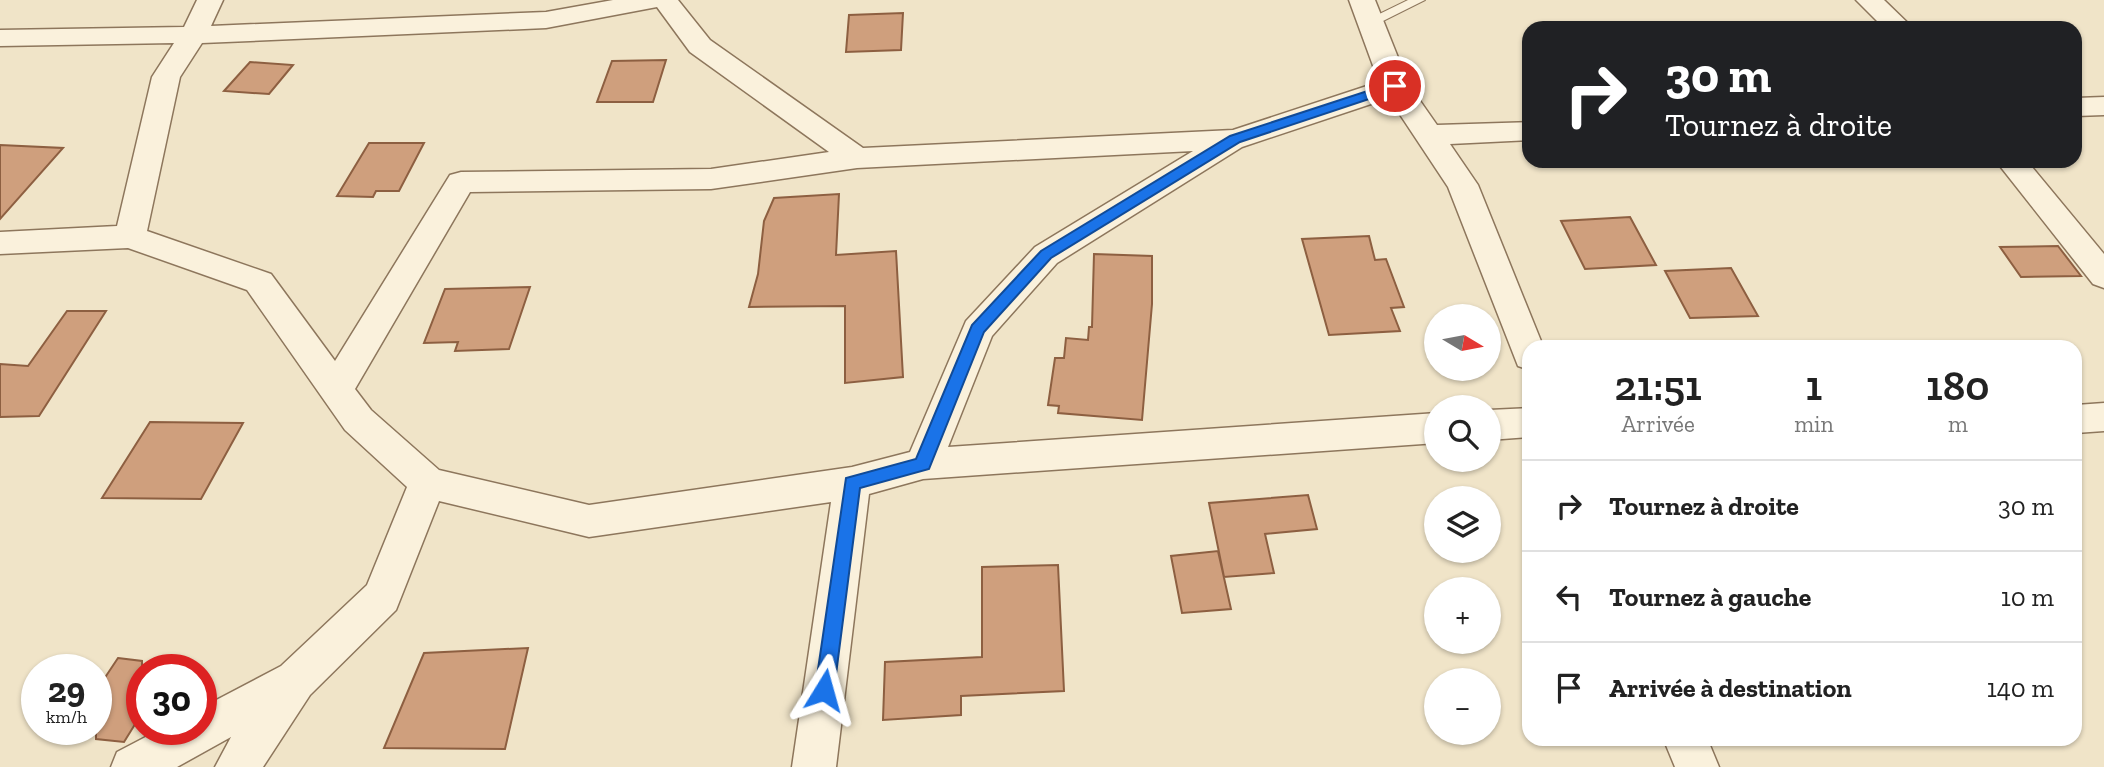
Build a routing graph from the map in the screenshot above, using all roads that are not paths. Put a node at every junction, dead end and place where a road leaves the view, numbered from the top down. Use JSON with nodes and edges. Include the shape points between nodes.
{"nodes":[{"id":1,"x":210,"y":0,"type":"edge"},
{"id":2,"x":656,"y":0,"type":"edge"},
{"id":3,"x":665,"y":0,"type":"edge"},
{"id":4,"x":1419,"y":0,"type":"edge"},
{"id":5,"x":1870,"y":0,"type":"edge"},
{"id":6,"x":550,"y":10,"type":"edge"},
{"id":7,"x":1366,"y":11,"type":"edge"},
{"id":8,"x":1892,"y":21,"type":"edge"},
{"id":9,"x":193,"y":35,"type":"junction"},
{"id":10,"x":0,"y":38,"type":"edge"},
{"id":11,"x":1395,"y":86,"type":"junction"},
{"id":12,"x":2104,"y":106,"type":"edge"},
{"id":13,"x":2082,"y":107,"type":"edge"},
{"id":14,"x":1522,"y":131,"type":"edge"},
{"id":15,"x":1428,"y":135,"type":"junction"},
{"id":16,"x":1235,"y":139,"type":"junction"},
{"id":17,"x":857,"y":158,"type":"junction"},
{"id":18,"x":2017,"y":168,"type":"edge"},
{"id":19,"x":130,"y":237,"type":"junction"},
{"id":20,"x":0,"y":243,"type":"edge"},
{"id":21,"x":2104,"y":276,"type":"edge"},
{"id":22,"x":1523,"y":340,"type":"edge"},
{"id":23,"x":336,"y":390,"type":"junction"},
{"id":24,"x":2104,"y":416,"type":"edge"},
{"id":25,"x":2082,"y":418,"type":"edge"},
{"id":26,"x":1522,"y":423,"type":"edge"},
{"id":27,"x":1501,"y":424,"type":"edge"},
{"id":28,"x":1424,"y":429,"type":"edge"},
{"id":29,"x":923,"y":464,"type":"junction"},
{"id":30,"x":428,"y":483,"type":"junction"},
{"id":31,"x":852,"y":483,"type":"junction"},
{"id":32,"x":296,"y":680,"type":"junction"},
{"id":33,"x":1688,"y":746,"type":"edge"},
{"id":34,"x":133,"y":767,"type":"edge"},
{"id":35,"x":237,"y":767,"type":"edge"},
{"id":36,"x":814,"y":767,"type":"edge"},
{"id":37,"x":1697,"y":767,"type":"edge"}],
"edges":[{"from":1,"to":9,"type":"street"},
{"from":2,"to":6,"type":"street"},
{"from":3,"to":17,"type":"street","via":[[700,46]]},
{"from":4,"to":7,"type":"lane"},
{"from":5,"to":8,"type":"street"},
{"from":6,"to":9,"type":"street"},
{"from":7,"to":11,"type":"street"},
{"from":9,"to":10,"type":"street"},
{"from":9,"to":19,"type":"street","via":[[166,77]]},
{"from":11,"to":15,"type":"street"},
{"from":11,"to":16,"type":"street"},
{"from":12,"to":13,"type":"street"},
{"from":14,"to":15,"type":"street"},
{"from":15,"to":22,"type":"street","via":[[1463,186]]},
{"from":16,"to":17,"type":"street"},
{"from":16,"to":29,"type":"street","via":[[1046,255],[978,330]]},
{"from":17,"to":23,"type":"street","via":[[711,179],[461,182]]},
{"from":18,"to":21,"type":"street"},
{"from":19,"to":20,"type":"street"},
{"from":19,"to":23,"type":"street","via":[[259,282]]},
{"from":23,"to":30,"type":"street","via":[[358,420]]},
{"from":24,"to":25,"type":"street"},
{"from":26,"to":27,"type":"street"},
{"from":28,"to":29,"type":"street"},
{"from":29,"to":31,"type":"street"},
{"from":30,"to":31,"type":"street","via":[[589,521]]},
{"from":30,"to":32,"type":"street","via":[[382,597]]},
{"from":31,"to":36,"type":"street"},
{"from":32,"to":34,"type":"street"},
{"from":32,"to":35,"type":"street"},
{"from":33,"to":37,"type":"street"}]}
